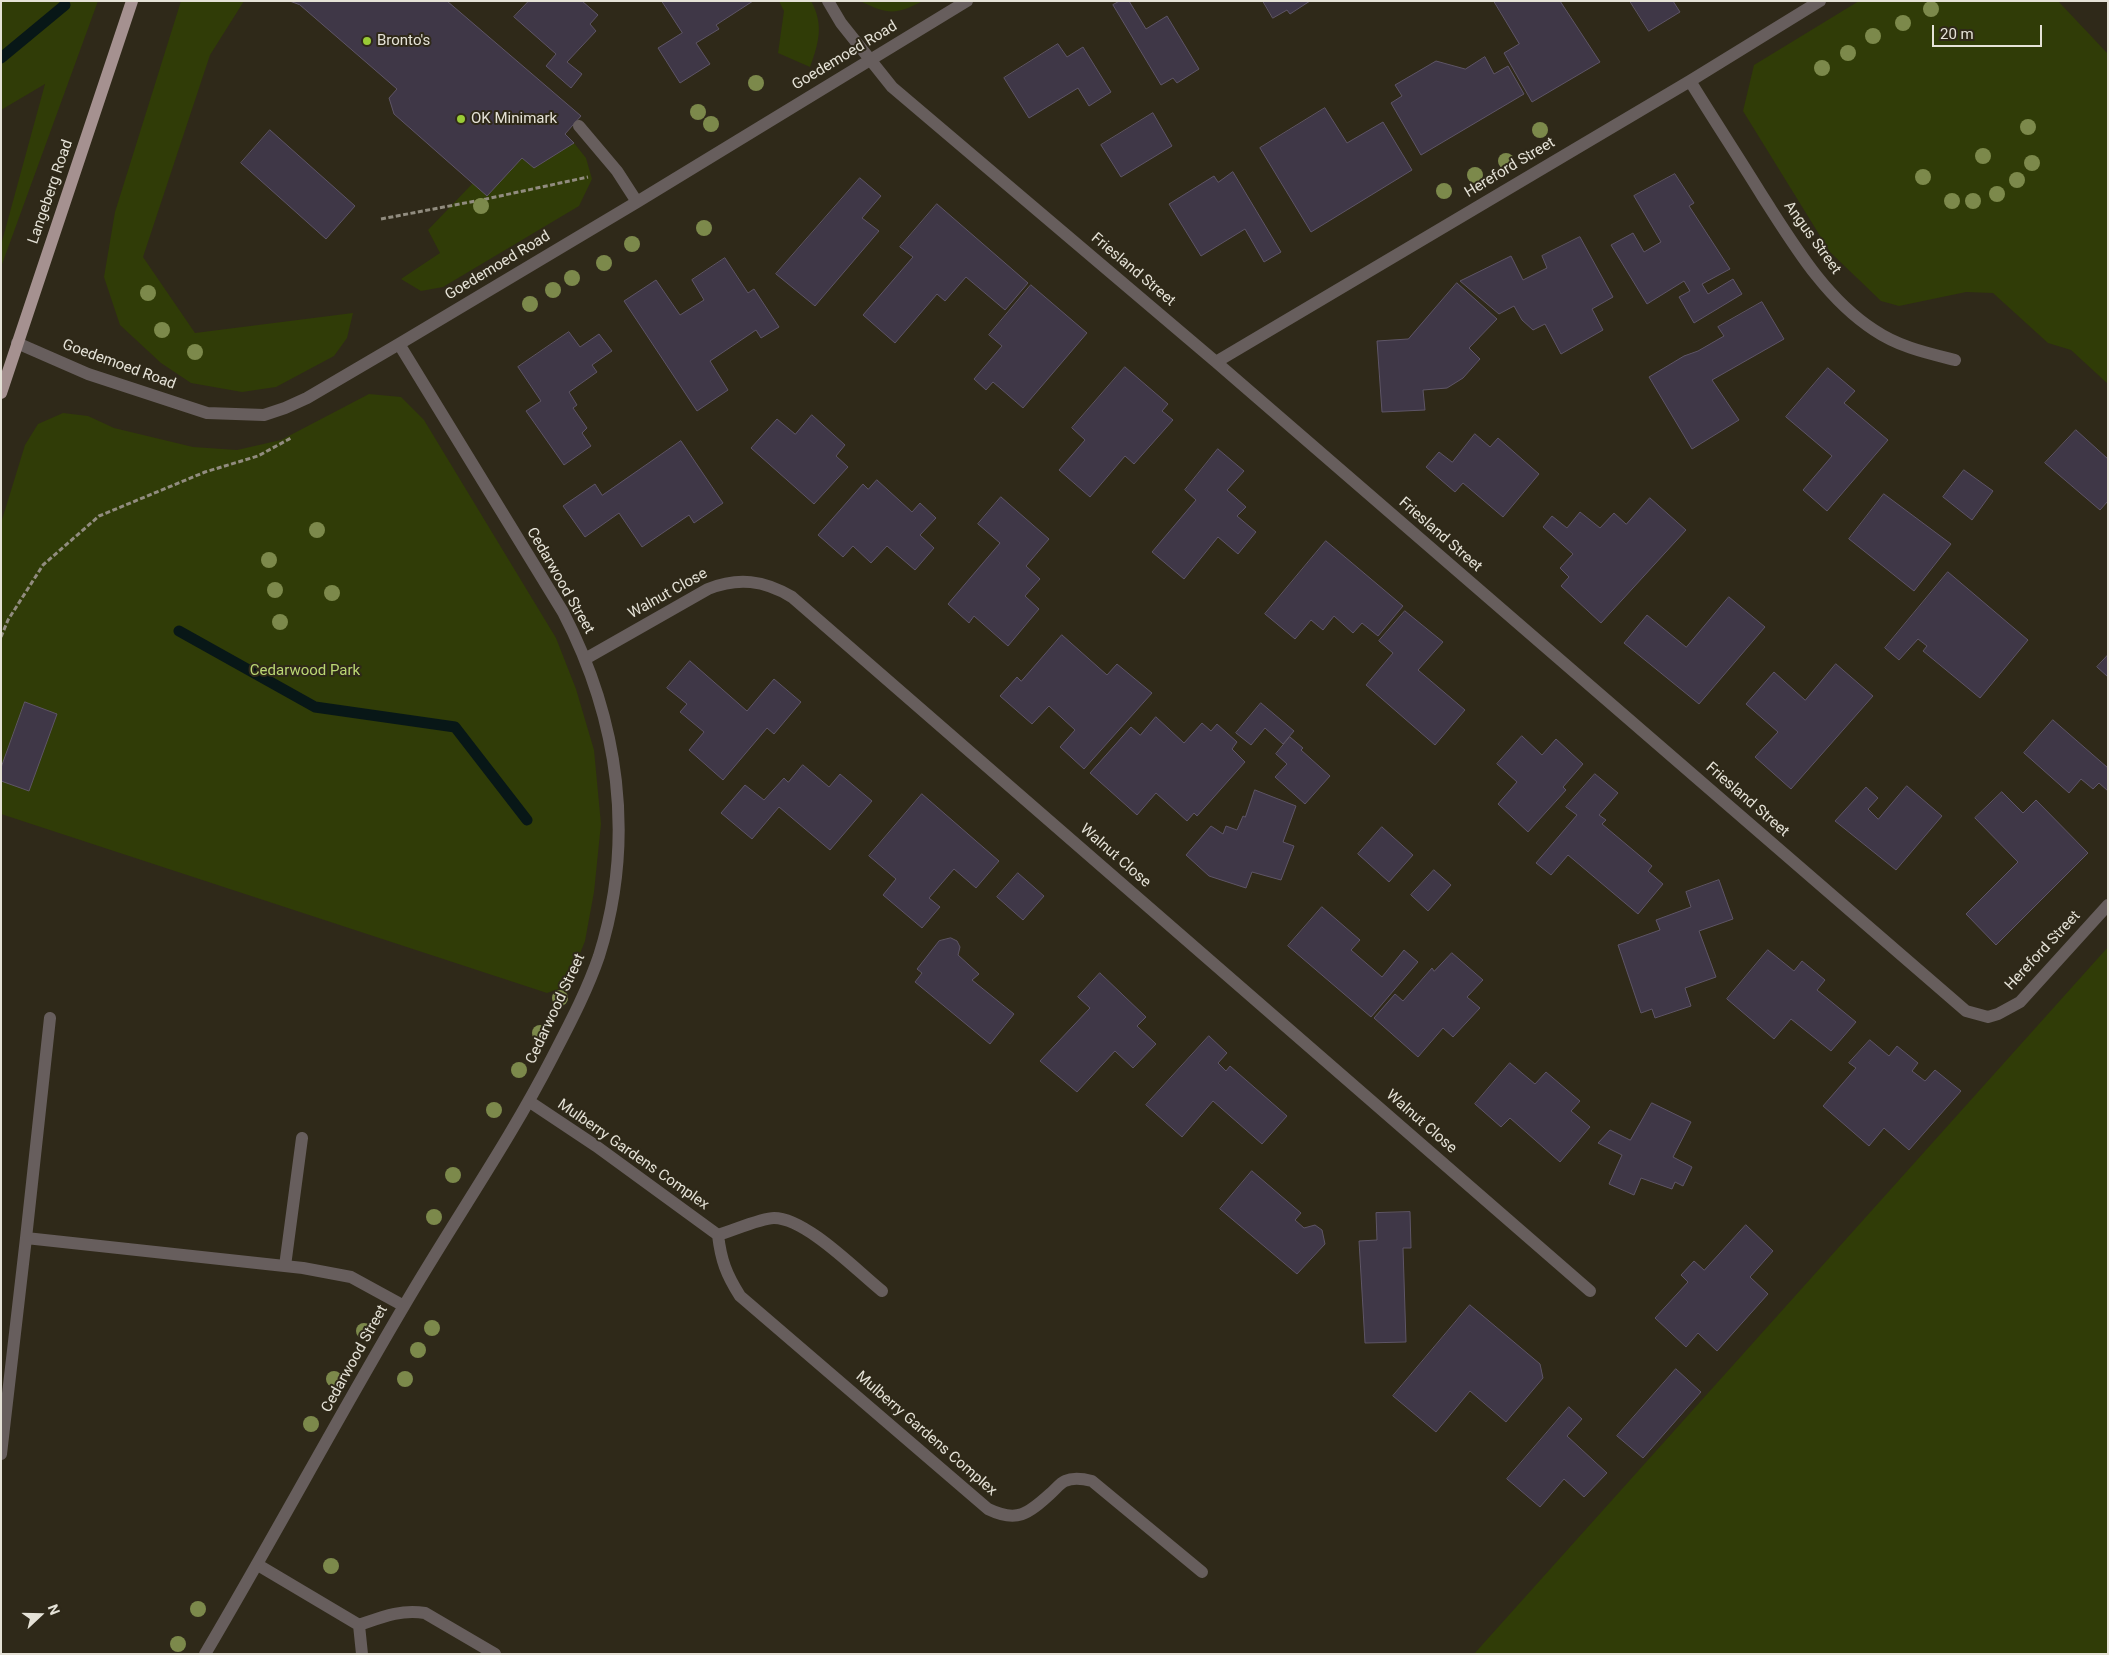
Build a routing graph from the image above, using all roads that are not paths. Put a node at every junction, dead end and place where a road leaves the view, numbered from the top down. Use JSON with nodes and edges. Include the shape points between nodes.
{"nodes":[{"id":1,"x":132,"y":1,"type":"edge"},
{"id":2,"x":828,"y":1,"type":"edge"},
{"id":3,"x":967,"y":1,"type":"edge"},
{"id":4,"x":1820,"y":1,"type":"edge"},
{"id":5,"x":870,"y":60,"type":"junction"},
{"id":6,"x":1690,"y":81,"type":"junction"},
{"id":7,"x":579,"y":126,"type":"dead end"},
{"id":8,"x":637,"y":202,"type":"junction"},
{"id":9,"x":17,"y":343,"type":"junction"},
{"id":10,"x":399,"y":344,"type":"junction"},
{"id":11,"x":1955,"y":360,"type":"dead end"},
{"id":12,"x":1216,"y":362,"type":"junction"},
{"id":13,"x":1,"y":393,"type":"edge"},
{"id":14,"x":585,"y":659,"type":"junction"},
{"id":15,"x":2108,"y":905,"type":"edge"},
{"id":16,"x":1998,"y":1014,"type":"joint"},
{"id":17,"x":50,"y":1018,"type":"dead end"},
{"id":18,"x":530,"y":1102,"type":"junction"},
{"id":19,"x":302,"y":1138,"type":"dead end"},
{"id":20,"x":718,"y":1235,"type":"junction"},
{"id":21,"x":26,"y":1238,"type":"junction"},
{"id":22,"x":285,"y":1266,"type":"junction"},
{"id":23,"x":882,"y":1291,"type":"dead end"},
{"id":24,"x":1590,"y":1291,"type":"dead end"},
{"id":25,"x":404,"y":1306,"type":"junction"},
{"id":26,"x":1,"y":1454,"type":"edge"},
{"id":27,"x":258,"y":1565,"type":"junction"},
{"id":28,"x":1202,"y":1572,"type":"dead end"},
{"id":29,"x":359,"y":1625,"type":"junction"},
{"id":30,"x":205,"y":1654,"type":"edge"},
{"id":31,"x":362,"y":1654,"type":"edge"},
{"id":32,"x":495,"y":1654,"type":"edge"}],
"edges":[{"from":1,"to":9,"type":"main road","name":"Langeberg Road"},
{"from":2,"to":5,"type":"street","name":"Friesland Street"},
{"from":3,"to":5,"type":"street","name":"Goedemoed Road"},
{"from":4,"to":6,"type":"street","name":"Hereford Street"},
{"from":5,"to":8,"type":"street","name":"Goedemoed Road"},
{"from":5,"to":12,"type":"street","name":"Friesland Street","via":[[892,87]]},
{"from":6,"to":11,"type":"street","name":"Angus Street","via":[[1797,250],[1844,306],[1874,330],[1904,347]]},
{"from":6,"to":12,"type":"street","name":"Hereford Street"},
{"from":7,"to":8,"type":"street","via":[[617,171]]},
{"from":8,"to":10,"type":"street","name":"Goedemoed Road"},
{"from":9,"to":10,"type":"street","name":"Goedemoed Road","via":[[88,374],[172,402],[207,413],[235,415],[264,415],[285,408]]},
{"from":9,"to":13,"type":"main road","name":"Langeberg Road"},
{"from":10,"to":14,"type":"street","name":"Cedarwood Street","via":[[563,612]]},
{"from":12,"to":16,"type":"street","name":"Friesland Street","via":[[1966,1011],[1988,1017]]},
{"from":14,"to":18,"type":"street","name":"Cedarwood Street","via":[[601,702],[612,747],[618,793],[616,879],[605,932],[585,992]]},
{"from":14,"to":24,"type":"street","name":"Walnut Close","via":[[721,584],[749,581],[778,588]]},
{"from":15,"to":16,"type":"street","name":"Hereford Street","via":[[2028,996]]},
{"from":17,"to":21,"type":"street"},
{"from":18,"to":20,"type":"street","name":"Mulberry Gardens Complex"},
{"from":18,"to":25,"type":"street","name":"Cedarwood Street"},
{"from":19,"to":22,"type":"street"},
{"from":20,"to":23,"type":"street","via":[[773,1218],[788,1220],[808,1230]]},
{"from":20,"to":28,"type":"street","name":"Mulberry Gardens Complex","via":[[722,1262],[740,1296],[988,1509],[1009,1517],[1020,1516],[1032,1510],[1064,1481],[1082,1478],[1092,1481]]},
{"from":21,"to":22,"type":"street"},
{"from":21,"to":26,"type":"street"},
{"from":22,"to":25,"type":"street","via":[[351,1277]]},
{"from":25,"to":27,"type":"street","name":"Cedarwood Street"},
{"from":27,"to":29,"type":"street"},
{"from":27,"to":30,"type":"street","name":"Cedarwood Street"},
{"from":29,"to":31,"type":"street"},
{"from":29,"to":32,"type":"street","via":[[398,1612],[425,1613]]}]}
